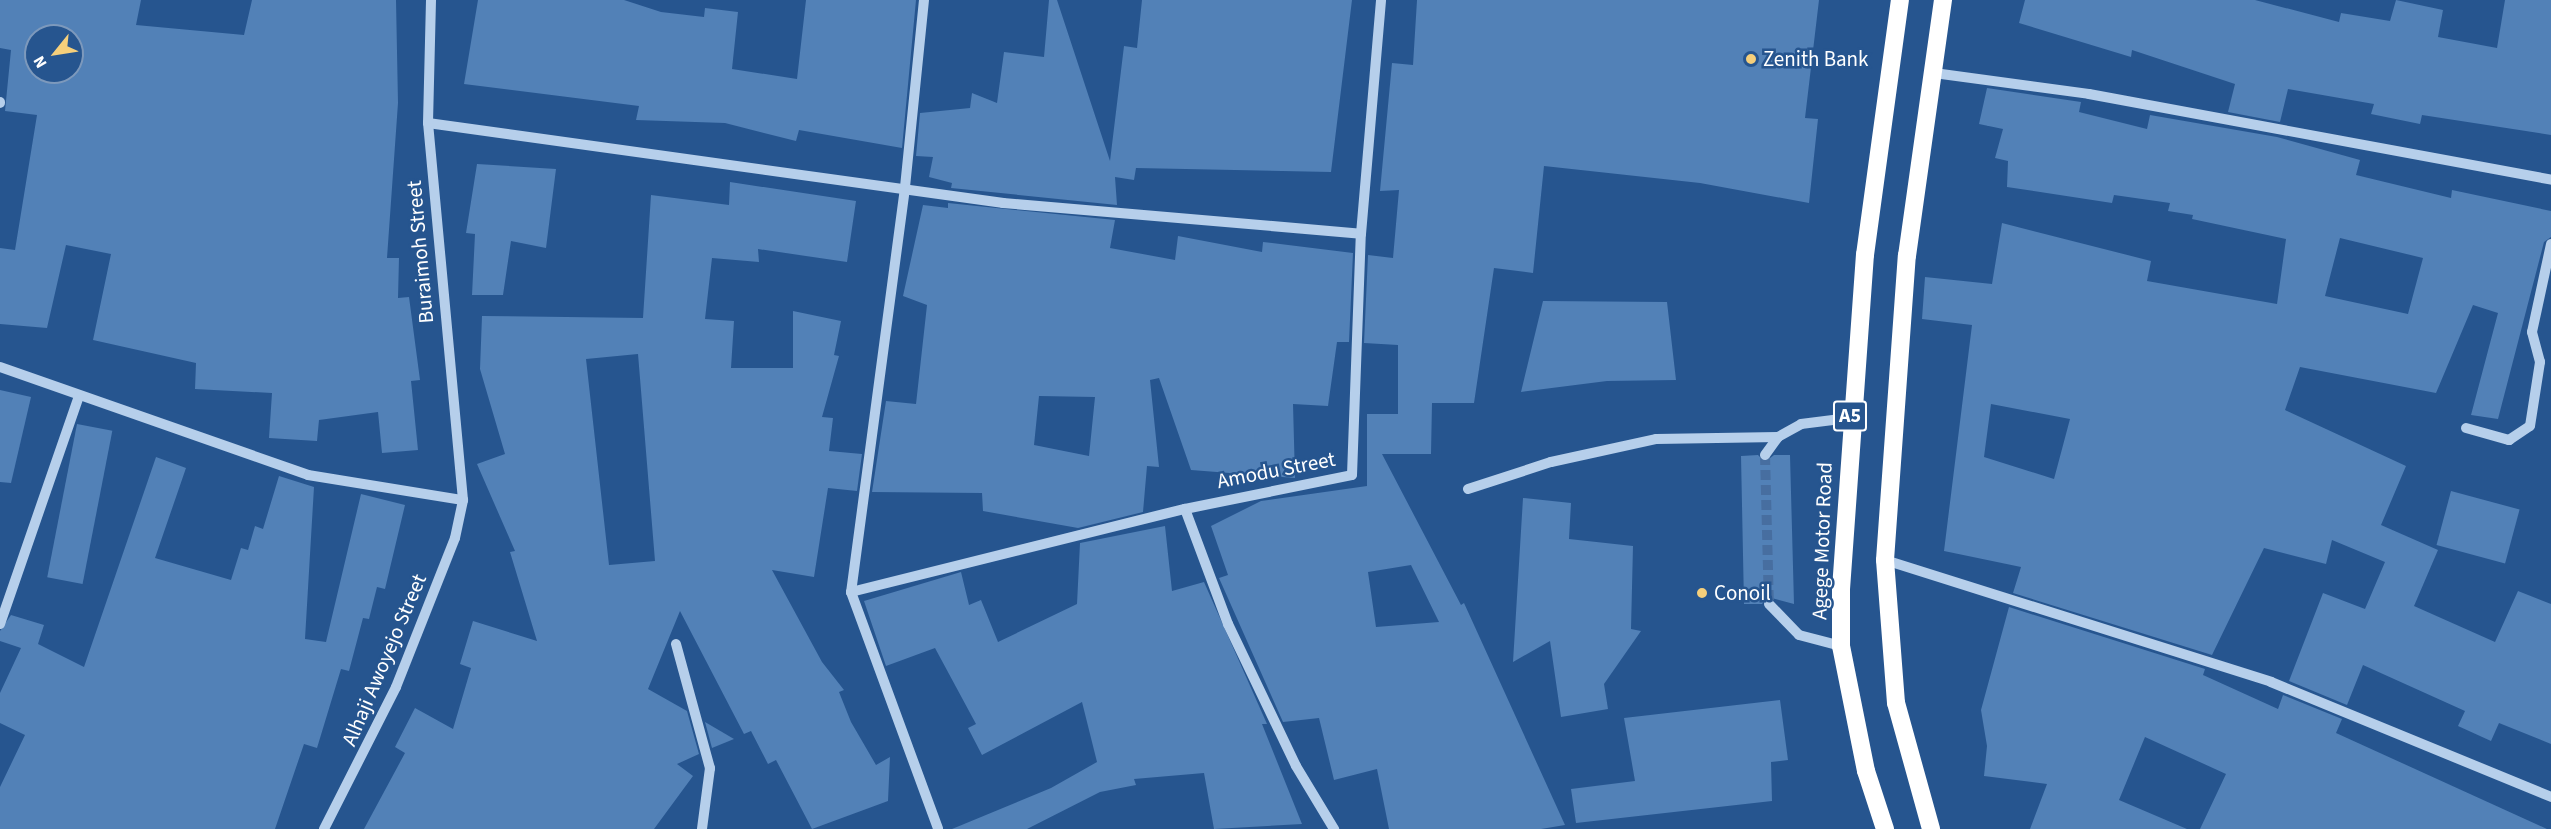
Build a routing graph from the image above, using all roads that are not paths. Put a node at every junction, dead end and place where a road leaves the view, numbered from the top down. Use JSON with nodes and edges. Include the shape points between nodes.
{"nodes":[{"id":1,"x":430,"y":0,"type":"edge"},
{"id":2,"x":924,"y":0,"type":"edge"},
{"id":3,"x":1381,"y":0,"type":"edge"},
{"id":4,"x":1900,"y":0,"type":"edge"},
{"id":5,"x":1943,"y":0,"type":"edge"},
{"id":6,"x":1934,"y":73,"type":"junction"},
{"id":7,"x":428,"y":123,"type":"junction"},
{"id":8,"x":2551,"y":180,"type":"edge"},
{"id":9,"x":905,"y":188,"type":"junction"},
{"id":10,"x":1361,"y":234,"type":"junction"},
{"id":11,"x":2551,"y":244,"type":"edge"},
{"id":12,"x":0,"y":367,"type":"edge"},
{"id":13,"x":80,"y":396,"type":"junction"},
{"id":14,"x":1850,"y":418,"type":"junction"},
{"id":15,"x":2466,"y":428,"type":"dead end"},
{"id":16,"x":1778,"y":437,"type":"junction"},
{"id":17,"x":1765,"y":455,"type":"tunnel mouth"},
{"id":18,"x":1468,"y":489,"type":"dead end"},
{"id":19,"x":463,"y":500,"type":"junction"},
{"id":20,"x":1185,"y":508,"type":"junction"},
{"id":21,"x":1885,"y":560,"type":"junction"},
{"id":22,"x":851,"y":592,"type":"junction"},
{"id":23,"x":1768,"y":604,"type":"tunnel mouth"},
{"id":24,"x":0,"y":624,"type":"edge"},
{"id":25,"x":676,"y":644,"type":"dead end"},
{"id":26,"x":1841,"y":646,"type":"junction"},
{"id":27,"x":2551,"y":798,"type":"edge"},
{"id":28,"x":324,"y":829,"type":"edge"},
{"id":29,"x":702,"y":829,"type":"edge"},
{"id":30,"x":938,"y":829,"type":"edge"},
{"id":31,"x":1334,"y":829,"type":"edge"},
{"id":32,"x":1885,"y":829,"type":"edge"},
{"id":33,"x":1931,"y":829,"type":"edge"}],
"edges":[{"from":1,"to":7,"type":"street","name":"Buraimoh Street"},
{"from":2,"to":9,"type":"street"},
{"from":3,"to":10,"type":"street","name":"Amodu Street"},
{"from":4,"to":14,"type":"highway","name":"Agege Motor Road","number":"A5","via":[[1865,255]]},
{"from":5,"to":6,"type":"highway","number":"A5"},
{"from":6,"to":8,"type":"street","via":[[2089,94]]},
{"from":6,"to":21,"type":"highway","number":"A5","via":[[1907,256]]},
{"from":7,"to":9,"type":"street"},
{"from":7,"to":19,"type":"street","name":"Buraimoh Street"},
{"from":9,"to":10,"type":"street","via":[[1003,203]]},
{"from":9,"to":22,"type":"street"},
{"from":10,"to":20,"type":"street","name":"Amodu Street","via":[[1352,475]]},
{"from":11,"to":15,"type":"street","via":[[2532,332],[2540,362],[2530,426],[2509,440]]},
{"from":12,"to":13,"type":"street"},
{"from":13,"to":19,"type":"street","via":[[308,475]]},
{"from":13,"to":24,"type":"street"},
{"from":14,"to":16,"type":"street","via":[[1801,424]]},
{"from":14,"to":26,"type":"highway","name":"Agege Motor Road","number":"A5"},
{"from":16,"to":17,"type":"street"},
{"from":16,"to":18,"type":"street","via":[[1656,439],[1551,462]]},
{"from":19,"to":28,"type":"street","name":"Alhaji Awoyejo Street","via":[[455,538],[396,687]]},
{"from":20,"to":22,"type":"street","name":"Amodu Street"},
{"from":20,"to":31,"type":"street","via":[[1228,624],[1296,766]]},
{"from":21,"to":27,"type":"street","via":[[2271,682]]},
{"from":21,"to":33,"type":"highway","number":"A5","via":[[1896,704]]},
{"from":22,"to":30,"type":"street"},
{"from":23,"to":26,"type":"street","via":[[1799,635]]},
{"from":25,"to":29,"type":"street","via":[[710,768]]},
{"from":26,"to":32,"type":"highway","name":"Agege Motor Road","number":"A5","via":[[1866,771]]}]}
